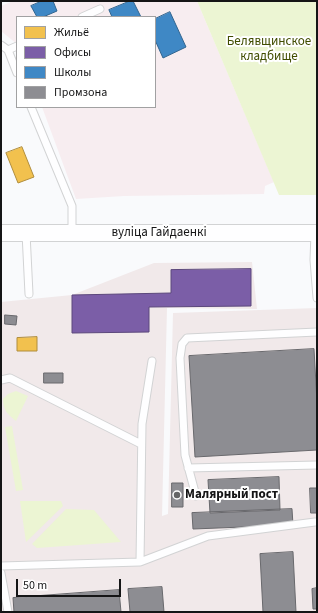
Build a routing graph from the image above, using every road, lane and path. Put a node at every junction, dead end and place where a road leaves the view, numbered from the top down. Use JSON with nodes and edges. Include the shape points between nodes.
{"nodes":[{"id":1,"x":100,"y":9,"type":"dead end"},
{"id":2,"x":84,"y":16,"type":"edge"},
{"id":3,"x":1,"y":46,"type":"edge"},
{"id":4,"x":16,"y":46,"type":"edge"},
{"id":5,"x":8,"y":50,"type":"junction"},
{"id":6,"x":16,"y":70,"type":"edge"},
{"id":7,"x":31,"y":108,"type":"edge"},
{"id":8,"x":26,"y":233,"type":"junction"},
{"id":9,"x":72,"y":233,"type":"junction"},
{"id":10,"x":316,"y":233,"type":"edge"},
{"id":11,"x":1,"y":234,"type":"edge"},
{"id":12,"x":29,"y":294,"type":"dead end"},
{"id":13,"x":317,"y":298,"type":"edge"},
{"id":14,"x":317,"y":332,"type":"edge"},
{"id":15,"x":152,"y":361,"type":"dead end"},
{"id":16,"x":1,"y":380,"type":"edge"},
{"id":17,"x":141,"y":444,"type":"junction"},
{"id":18,"x":317,"y":465,"type":"edge"},
{"id":19,"x":188,"y":468,"type":"junction"},
{"id":20,"x":196,"y":496,"type":"dead end"},
{"id":21,"x":315,"y":522,"type":"dead end"},
{"id":22,"x":140,"y":562,"type":"junction"},
{"id":23,"x":1,"y":566,"type":"edge"},
{"id":24,"x":1,"y":573,"type":"edge"},
{"id":25,"x":8,"y":612,"type":"edge"}],
"edges":[{"from":1,"to":2,"type":"lane"},
{"from":3,"to":5,"type":"lane"},
{"from":4,"to":5,"type":"lane"},
{"from":5,"to":6,"type":"lane"},
{"from":7,"to":9,"type":"lane","via":[[72,206]]},
{"from":8,"to":9,"type":"street","name":"вуліца Гайдаенкі"},
{"from":8,"to":11,"type":"street","name":"вуліца Гайдаенкі"},
{"from":8,"to":12,"type":"lane"},
{"from":9,"to":10,"type":"street","name":"вуліца Гайдаенкі"},
{"from":10,"to":13,"type":"lane","via":[[314,260]]},
{"from":14,"to":19,"type":"lane","via":[[187,338],[182,344],[180,358],[185,455]]},
{"from":15,"to":17,"type":"lane"},
{"from":16,"to":17,"type":"lane","via":[[10,378]]},
{"from":17,"to":22,"type":"lane"},
{"from":18,"to":19,"type":"lane"},
{"from":19,"to":20,"type":"lane"},
{"from":21,"to":22,"type":"lane","via":[[208,536]]},
{"from":22,"to":23,"type":"lane"},
{"from":24,"to":25,"type":"lane"}]}
